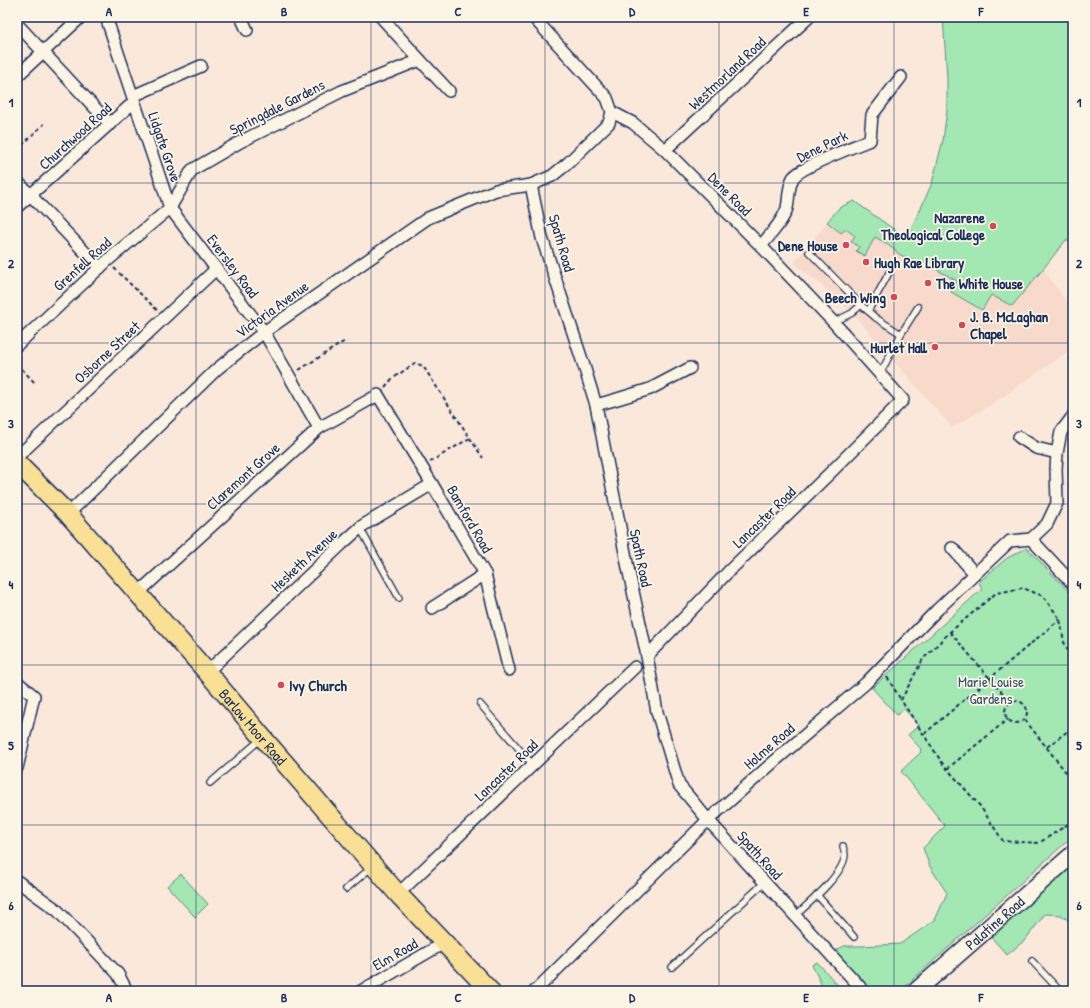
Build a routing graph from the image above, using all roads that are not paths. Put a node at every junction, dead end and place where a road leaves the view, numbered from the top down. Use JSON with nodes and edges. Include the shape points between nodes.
{"nodes":[{"id":1,"x":81,"y":17,"type":"edge"},
{"id":2,"x":106,"y":17,"type":"edge"},
{"id":3,"x":241,"y":17,"type":"edge"},
{"id":4,"x":381,"y":17,"type":"edge"},
{"id":5,"x":533,"y":17,"type":"edge"},
{"id":6,"x":809,"y":17,"type":"edge"},
{"id":7,"x":17,"y":24,"type":"edge"},
{"id":8,"x":247,"y":30,"type":"dead end"},
{"id":9,"x":43,"y":52,"type":"junction"},
{"id":10,"x":420,"y":60,"type":"junction"},
{"id":11,"x":201,"y":66,"type":"dead end"},
{"id":12,"x":17,"y":76,"type":"edge"},
{"id":13,"x":901,"y":77,"type":"dead end"},
{"id":14,"x":449,"y":91,"type":"dead end"},
{"id":15,"x":134,"y":99,"type":"junction"},
{"id":16,"x":612,"y":112,"type":"junction"},
{"id":17,"x":110,"y":124,"type":"junction"},
{"id":18,"x":665,"y":150,"type":"junction"},
{"id":19,"x":17,"y":181,"type":"edge"},
{"id":20,"x":531,"y":185,"type":"junction"},
{"id":21,"x":30,"y":196,"type":"junction"},
{"id":22,"x":17,"y":207,"type":"edge"},
{"id":23,"x":170,"y":208,"type":"junction"},
{"id":24,"x":761,"y":246,"type":"junction"},
{"id":25,"x":809,"y":252,"type":"dead end"},
{"id":26,"x":103,"y":264,"type":"junction"},
{"id":27,"x":217,"y":268,"type":"junction"},
{"id":28,"x":890,"y":271,"type":"dead end"},
{"id":29,"x":861,"y":305,"type":"junction"},
{"id":30,"x":918,"y":307,"type":"dead end"},
{"id":31,"x":868,"y":311,"type":"junction"},
{"id":32,"x":834,"y":322,"type":"junction"},
{"id":33,"x":264,"y":332,"type":"junction"},
{"id":34,"x":901,"y":334,"type":"junction"},
{"id":35,"x":17,"y":345,"type":"edge"},
{"id":36,"x":690,"y":368,"type":"dead end"},
{"id":37,"x":880,"y":375,"type":"junction"},
{"id":38,"x":378,"y":395,"type":"joint"},
{"id":39,"x":903,"y":400,"type":"joint"},
{"id":40,"x":596,"y":405,"type":"junction"},
{"id":41,"x":1073,"y":417,"type":"edge"},
{"id":42,"x":319,"y":428,"type":"junction"},
{"id":43,"x":1019,"y":437,"type":"dead end"},
{"id":44,"x":1058,"y":453,"type":"junction"},
{"id":45,"x":17,"y":457,"type":"edge"},
{"id":46,"x":17,"y":463,"type":"edge"},
{"id":47,"x":432,"y":484,"type":"junction"},
{"id":48,"x":68,"y":514,"type":"junction"},
{"id":49,"x":360,"y":528,"type":"junction"},
{"id":50,"x":1031,"y":539,"type":"junction"},
{"id":51,"x":952,"y":548,"type":"dead end"},
{"id":52,"x":485,"y":574,"type":"junction"},
{"id":53,"x":975,"y":574,"type":"junction"},
{"id":54,"x":1073,"y":584,"type":"edge"},
{"id":55,"x":138,"y":593,"type":"junction"},
{"id":56,"x":399,"y":598,"type":"dead end"},
{"id":57,"x":432,"y":608,"type":"dead end"},
{"id":58,"x":647,"y":656,"type":"junction"},
{"id":59,"x":634,"y":667,"type":"dead end"},
{"id":60,"x":509,"y":670,"type":"dead end"},
{"id":61,"x":207,"y":672,"type":"junction"},
{"id":62,"x":17,"y":682,"type":"edge"},
{"id":63,"x":480,"y":704,"type":"dead end"},
{"id":64,"x":263,"y":738,"type":"junction"},
{"id":65,"x":533,"y":764,"type":"junction"},
{"id":66,"x":17,"y":768,"type":"edge"},
{"id":67,"x":210,"y":783,"type":"dead end"},
{"id":68,"x":708,"y":820,"type":"junction"},
{"id":69,"x":843,"y":846,"type":"dead end"},
{"id":70,"x":1073,"y":854,"type":"edge"},
{"id":71,"x":373,"y":866,"type":"junction"},
{"id":72,"x":17,"y":881,"type":"edge"},
{"id":73,"x":764,"y":882,"type":"junction"},
{"id":74,"x":346,"y":889,"type":"dead end"},
{"id":75,"x":398,"y":894,"type":"junction"},
{"id":76,"x":817,"y":895,"type":"junction"},
{"id":77,"x":795,"y":916,"type":"junction"},
{"id":78,"x":854,"y":937,"type":"dead end"},
{"id":79,"x":444,"y":943,"type":"junction"},
{"id":80,"x":1032,"y":961,"type":"dead end"},
{"id":81,"x":672,"y":967,"type":"dead end"},
{"id":82,"x":860,"y":987,"type":"dead end"},
{"id":83,"x":127,"y":991,"type":"edge"},
{"id":84,"x":361,"y":991,"type":"edge"},
{"id":85,"x":490,"y":991,"type":"edge"},
{"id":86,"x":535,"y":991,"type":"edge"},
{"id":87,"x":916,"y":991,"type":"edge"},
{"id":88,"x":1060,"y":991,"type":"edge"}],
"edges":[{"from":1,"to":9,"type":"street"},
{"from":2,"to":15,"type":"street","name":"Lidgate Grove"},
{"from":3,"to":8,"type":"street"},
{"from":4,"to":10,"type":"street"},
{"from":5,"to":16,"type":"street","via":[[607,98]]},
{"from":6,"to":18,"type":"street","name":"Westmorland Road"},
{"from":7,"to":9,"type":"street"},
{"from":9,"to":12,"type":"street"},
{"from":9,"to":17,"type":"street"},
{"from":10,"to":14,"type":"street"},
{"from":10,"to":23,"type":"street","name":"Springdale Gardens","via":[[342,91],[240,142],[192,170]]},
{"from":11,"to":15,"type":"street","name":"Lidgate Grove"},
{"from":13,"to":24,"type":"street","name":"Dene Park","via":[[872,115],[870,140],[805,168],[793,178],[787,209],[779,224]]},
{"from":15,"to":17,"type":"street","name":"Churchwood Road"},
{"from":15,"to":23,"type":"street","name":"Lidgate Grove"},
{"from":16,"to":18,"type":"street","name":"Dene Road","via":[[633,123]]},
{"from":16,"to":20,"type":"street","via":[[609,123],[568,163],[552,176]]},
{"from":17,"to":21,"type":"street","name":"Churchwood Road"},
{"from":18,"to":24,"type":"street","name":"Dene Road"},
{"from":19,"to":21,"type":"street"},
{"from":20,"to":33,"type":"street","name":"Victoria Avenue","via":[[496,190],[428,218]]},
{"from":20,"to":40,"type":"street","name":"Spath Road","via":[[542,238]]},
{"from":21,"to":22,"type":"street","name":"Churchwood Road"},
{"from":21,"to":26,"type":"street"},
{"from":23,"to":26,"type":"street","name":"Grenfell Road"},
{"from":23,"to":27,"type":"street","name":"Eversley Road"},
{"from":24,"to":32,"type":"street","name":"Dene Road"},
{"from":25,"to":29,"type":"lane"},
{"from":26,"to":35,"type":"street","name":"Grenfell Road"},
{"from":27,"to":33,"type":"street","name":"Eversley Road"},
{"from":27,"to":45,"type":"street","name":"Osborne Street"},
{"from":28,"to":31,"type":"lane"},
{"from":29,"to":31,"type":"lane"},
{"from":29,"to":32,"type":"lane"},
{"from":30,"to":34,"type":"lane"},
{"from":31,"to":34,"type":"lane"},
{"from":32,"to":37,"type":"street","name":"Dene Road"},
{"from":33,"to":42,"type":"street","name":"Eversley Road"},
{"from":33,"to":48,"type":"street","name":"Victoria Avenue","via":[[217,369]]},
{"from":34,"to":37,"type":"lane"},
{"from":36,"to":40,"type":"street","via":[[650,389]]},
{"from":37,"to":39,"type":"street","name":"Dene Road"},
{"from":38,"to":42,"type":"street","name":"Claremont Grove"},
{"from":38,"to":47,"type":"street","name":"Bamford Road"},
{"from":39,"to":58,"type":"street","name":"Lancaster Road","via":[[729,571]]},
{"from":40,"to":58,"type":"street","name":"Spath Road"},
{"from":41,"to":44,"type":"street","via":[[1061,432]]},
{"from":42,"to":55,"type":"street","name":"Claremont Grove"},
{"from":43,"to":44,"type":"street","via":[[1036,448]]},
{"from":44,"to":50,"type":"street","via":[[1057,502],[1047,524]]},
{"from":46,"to":48,"type":"main road","name":"Barlow Moor Road"},
{"from":47,"to":49,"type":"street","name":"Hesketh Avenue"},
{"from":47,"to":52,"type":"street","name":"Bamford Road"},
{"from":48,"to":55,"type":"main road","name":"Barlow Moor Road"},
{"from":49,"to":56,"type":"lane"},
{"from":49,"to":61,"type":"street","name":"Hesketh Avenue"},
{"from":50,"to":53,"type":"street","name":"Holme Road","via":[[1010,541]]},
{"from":50,"to":54,"type":"street"},
{"from":51,"to":53,"type":"street"},
{"from":52,"to":57,"type":"street"},
{"from":52,"to":60,"type":"street","name":"Bamford Road"},
{"from":53,"to":68,"type":"street","name":"Holme Road","via":[[866,683]]},
{"from":55,"to":61,"type":"main road","name":"Barlow Moor Road"},
{"from":58,"to":68,"type":"street","name":"Spath Road","via":[[657,712],[680,785]]},
{"from":59,"to":65,"type":"street","name":"Lancaster Road"},
{"from":61,"to":64,"type":"main road","name":"Barlow Moor Road"},
{"from":62,"to":66,"type":"street","via":[[34,696]]},
{"from":63,"to":65,"type":"lane"},
{"from":64,"to":67,"type":"lane"},
{"from":64,"to":71,"type":"main road","name":"Barlow Moor Road"},
{"from":65,"to":75,"type":"street","name":"Lancaster Road"},
{"from":68,"to":73,"type":"street","name":"Spath Road"},
{"from":68,"to":86,"type":"street","name":"Holme Road"},
{"from":69,"to":76,"type":"lane","via":[[845,855],[842,866]]},
{"from":70,"to":87,"type":"main road","name":"Palatine Road"},
{"from":71,"to":74,"type":"lane"},
{"from":71,"to":75,"type":"main road","name":"Barlow Moor Road"},
{"from":72,"to":83,"type":"street","via":[[57,910],[118,974]]},
{"from":73,"to":77,"type":"street","name":"Spath Road"},
{"from":73,"to":81,"type":"lane"},
{"from":75,"to":79,"type":"main road","name":"Barlow Moor Road"},
{"from":76,"to":77,"type":"lane"},
{"from":76,"to":78,"type":"lane"},
{"from":77,"to":82,"type":"street","name":"Spath Road"},
{"from":79,"to":84,"type":"street","name":"Elm Road"},
{"from":79,"to":85,"type":"main road","name":"Barlow Moor Road"},
{"from":80,"to":88,"type":"lane"}]}
